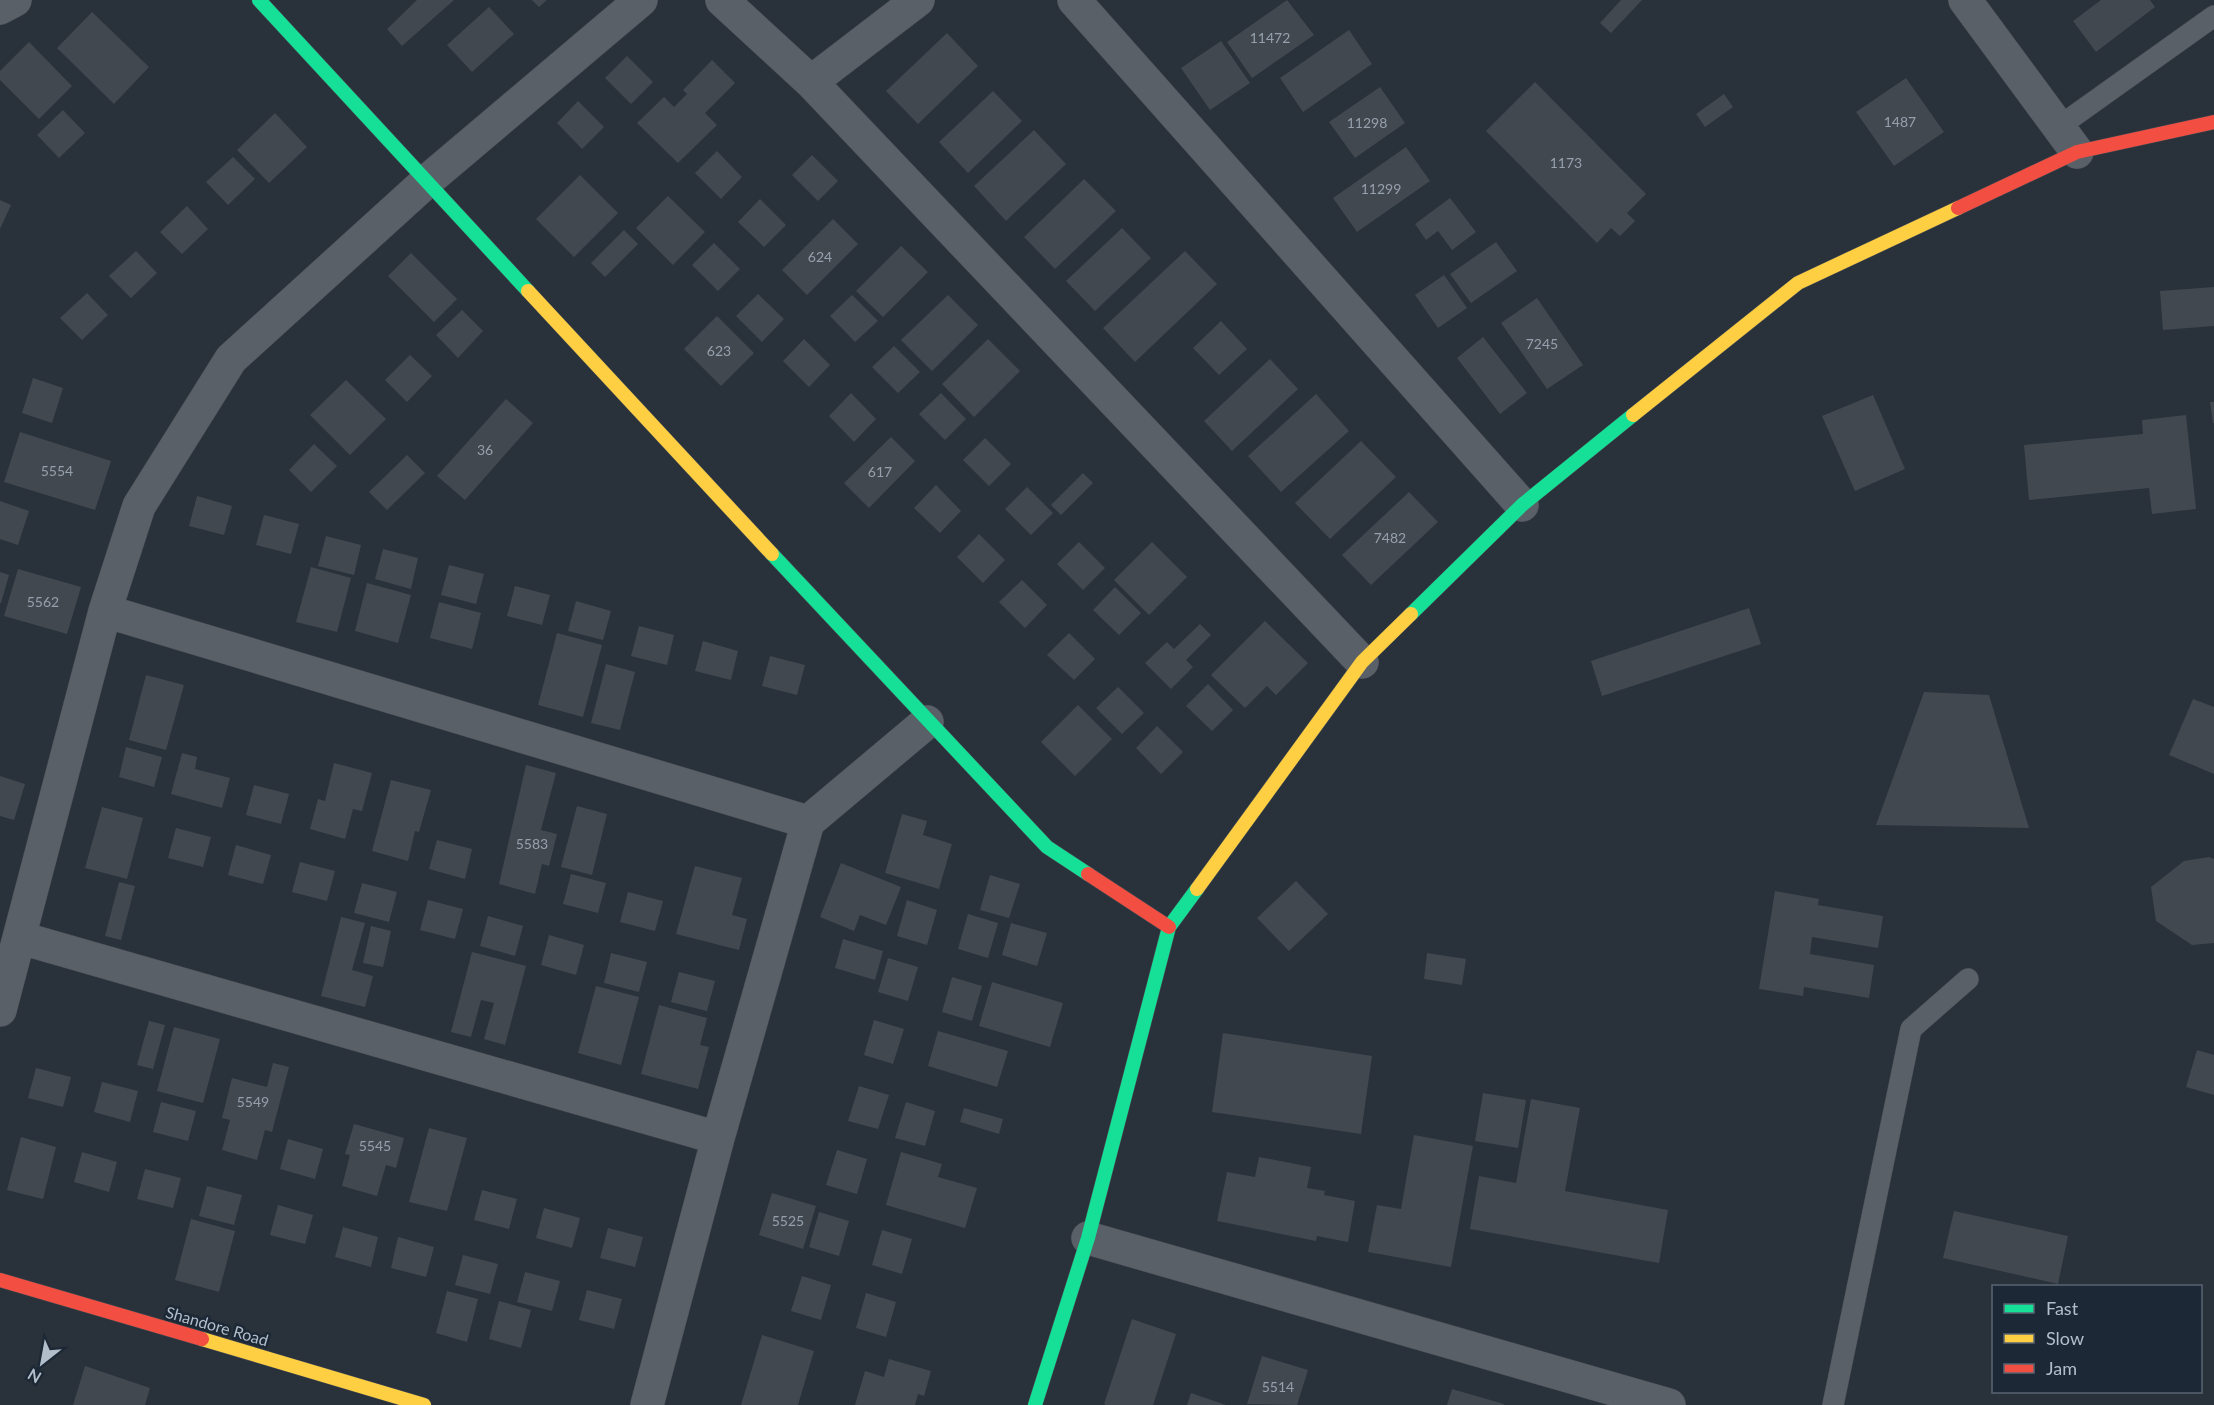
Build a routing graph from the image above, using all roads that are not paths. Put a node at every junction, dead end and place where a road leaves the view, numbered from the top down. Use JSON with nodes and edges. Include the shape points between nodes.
{"nodes":[{"id":1,"x":15,"y":0,"type":"edge"},
{"id":2,"x":259,"y":0,"type":"edge"},
{"id":3,"x":641,"y":0,"type":"edge"},
{"id":4,"x":722,"y":0,"type":"edge"},
{"id":5,"x":918,"y":0,"type":"edge"},
{"id":6,"x":1074,"y":0,"type":"edge"},
{"id":7,"x":1965,"y":0,"type":"edge"},
{"id":8,"x":0,"y":8,"type":"edge"},
{"id":9,"x":2214,"y":16,"type":"edge"},
{"id":10,"x":811,"y":82,"type":"junction"},
{"id":11,"x":2214,"y":122,"type":"edge"},
{"id":12,"x":2067,"y":140,"type":"junction"},
{"id":13,"x":427,"y":181,"type":"junction"},
{"id":14,"x":1522,"y":505,"type":"junction"},
{"id":15,"x":105,"y":611,"type":"junction"},
{"id":16,"x":1362,"y":662,"type":"junction"},
{"id":17,"x":927,"y":722,"type":"junction"},
{"id":18,"x":808,"y":822,"type":"junction"},
{"id":19,"x":1169,"y":927,"type":"junction"},
{"id":20,"x":21,"y":938,"type":"junction"},
{"id":21,"x":1968,"y":979,"type":"dead end"},
{"id":22,"x":0,"y":1010,"type":"edge"},
{"id":23,"x":718,"y":1138,"type":"junction"},
{"id":24,"x":1088,"y":1238,"type":"junction"},
{"id":25,"x":0,"y":1280,"type":"edge"},
{"id":26,"x":424,"y":1405,"type":"edge"},
{"id":27,"x":647,"y":1405,"type":"edge"},
{"id":28,"x":1035,"y":1405,"type":"edge"},
{"id":29,"x":1669,"y":1405,"type":"edge"},
{"id":30,"x":1833,"y":1405,"type":"edge"}],
"edges":[{"from":1,"to":8,"type":"street"},
{"from":2,"to":13,"type":"street"},
{"from":3,"to":13,"type":"street"},
{"from":4,"to":10,"type":"street"},
{"from":5,"to":10,"type":"street"},
{"from":6,"to":14,"type":"street"},
{"from":7,"to":12,"type":"street"},
{"from":9,"to":12,"type":"lane"},
{"from":10,"to":16,"type":"street"},
{"from":11,"to":12,"type":"street"},
{"from":12,"to":14,"type":"street","via":[[1798,283]]},
{"from":13,"to":15,"type":"street","via":[[231,359],[139,506]]},
{"from":13,"to":17,"type":"street"},
{"from":14,"to":16,"type":"street"},
{"from":15,"to":18,"type":"street"},
{"from":15,"to":20,"type":"street"},
{"from":16,"to":19,"type":"street"},
{"from":17,"to":18,"type":"street"},
{"from":17,"to":19,"type":"street","via":[[1047,847]]},
{"from":18,"to":23,"type":"street"},
{"from":19,"to":24,"type":"street"},
{"from":20,"to":22,"type":"street"},
{"from":20,"to":23,"type":"street"},
{"from":21,"to":30,"type":"lane","via":[[1911,1029]]},
{"from":23,"to":27,"type":"street"},
{"from":24,"to":28,"type":"street"},
{"from":24,"to":29,"type":"street"},
{"from":25,"to":26,"type":"street","name":"Shandore Road"}]}
